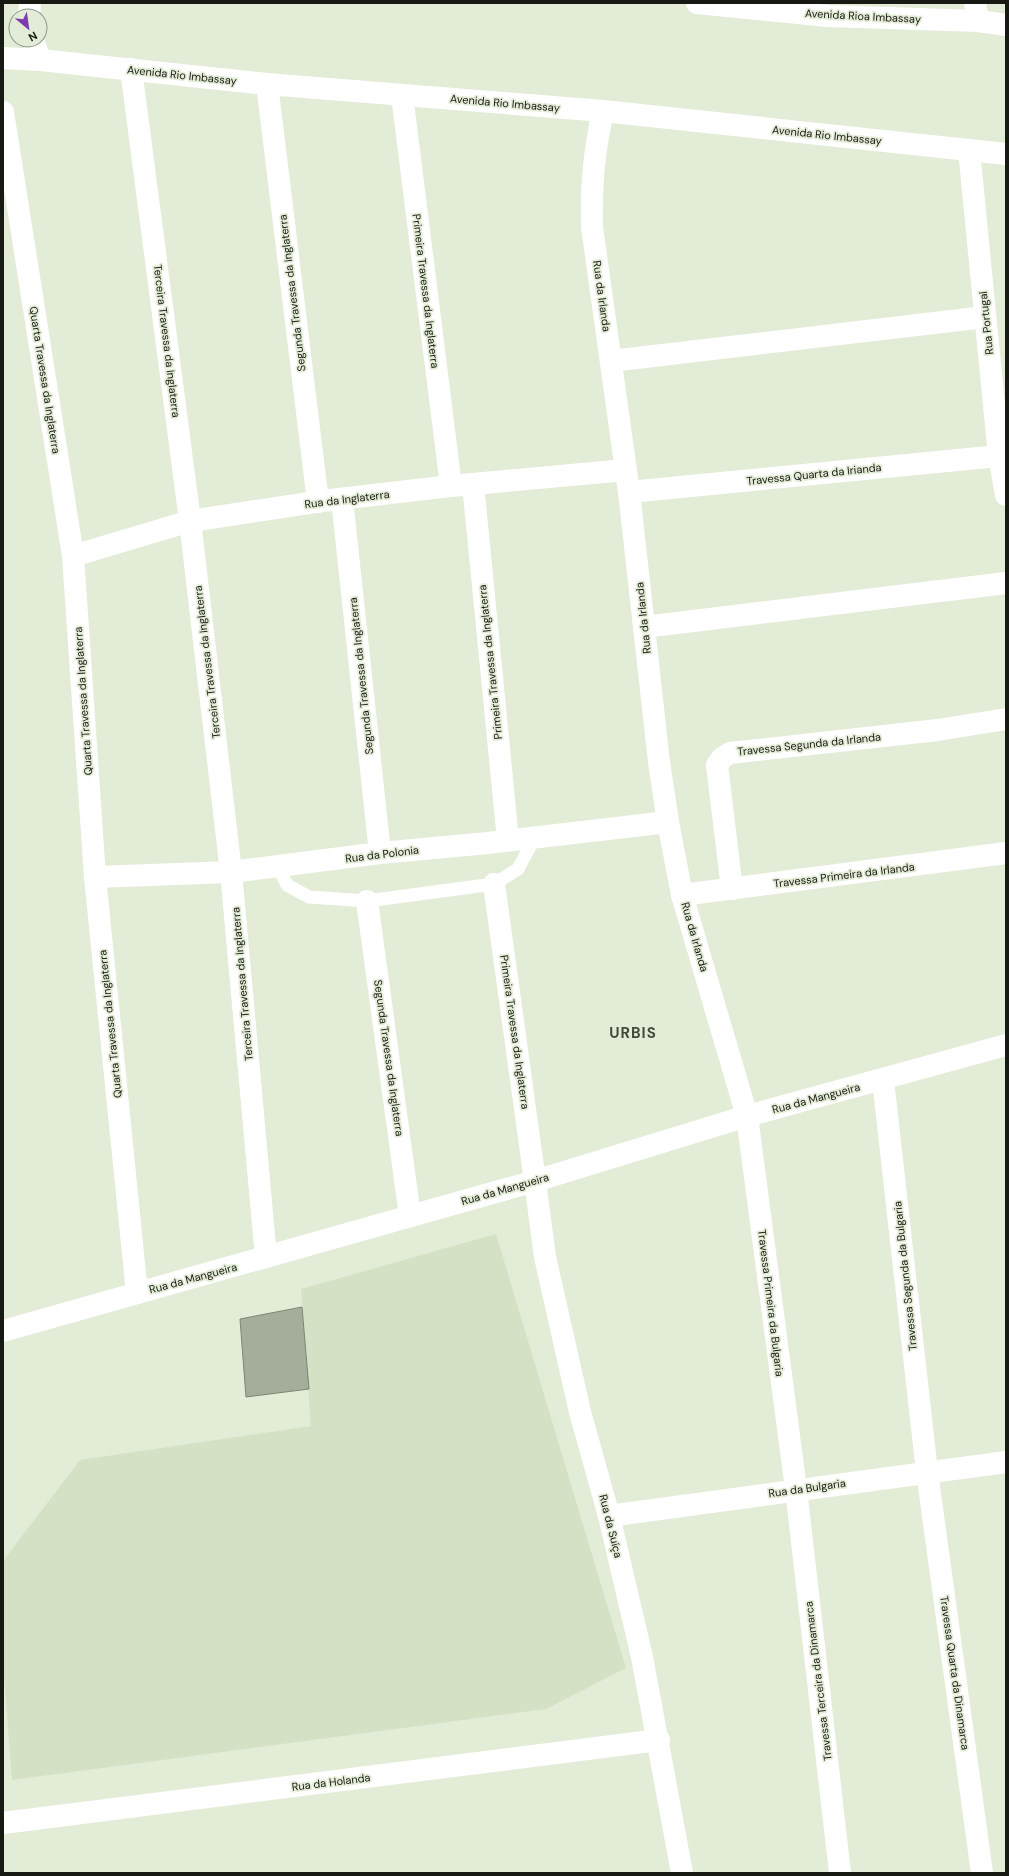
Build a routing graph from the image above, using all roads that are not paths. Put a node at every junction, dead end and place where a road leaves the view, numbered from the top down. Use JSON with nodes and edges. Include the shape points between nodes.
{"nodes":[{"id":1,"x":697,"y":3,"type":"edge"},
{"id":2,"x":827,"y":9,"type":"edge"},
{"id":3,"x":977,"y":12,"type":"edge"},
{"id":4,"x":1006,"y":25,"type":"edge"},
{"id":5,"x":37,"y":50,"type":"edge"},
{"id":6,"x":3,"y":58,"type":"edge"},
{"id":7,"x":131,"y":69,"type":"junction"},
{"id":8,"x":267,"y":84,"type":"junction"},
{"id":9,"x":402,"y":95,"type":"junction"},
{"id":10,"x":603,"y":111,"type":"junction"},
{"id":11,"x":3,"y":112,"type":"edge"},
{"id":12,"x":969,"y":150,"type":"junction"},
{"id":13,"x":1006,"y":154,"type":"edge"},
{"id":14,"x":985,"y":317,"type":"junction"},
{"id":15,"x":611,"y":361,"type":"junction"},
{"id":16,"x":999,"y":456,"type":"junction"},
{"id":17,"x":626,"y":470,"type":"junction"},
{"id":18,"x":473,"y":484,"type":"junction"},
{"id":19,"x":451,"y":486,"type":"junction"},
{"id":20,"x":629,"y":492,"type":"junction"},
{"id":21,"x":1006,"y":495,"type":"edge"},
{"id":22,"x":342,"y":499,"type":"junction"},
{"id":23,"x":318,"y":502,"type":"junction"},
{"id":24,"x":190,"y":521,"type":"junction"},
{"id":25,"x":73,"y":556,"type":"junction"},
{"id":26,"x":1006,"y":583,"type":"edge"},
{"id":27,"x":644,"y":627,"type":"junction"},
{"id":28,"x":1006,"y":719,"type":"edge"},
{"id":29,"x":668,"y":822,"type":"junction"},
{"id":30,"x":535,"y":837,"type":"junction"},
{"id":31,"x":508,"y":840,"type":"junction"},
{"id":32,"x":380,"y":853,"type":"junction"},
{"id":33,"x":1006,"y":853,"type":"edge"},
{"id":34,"x":278,"y":866,"type":"junction"},
{"id":35,"x":232,"y":872,"type":"junction"},
{"id":36,"x":95,"y":877,"type":"junction"},
{"id":37,"x":494,"y":884,"type":"junction"},
{"id":38,"x":732,"y":889,"type":"junction"},
{"id":39,"x":682,"y":895,"type":"junction"},
{"id":40,"x":367,"y":900,"type":"junction"},
{"id":41,"x":1006,"y":1045,"type":"edge"},
{"id":42,"x":883,"y":1080,"type":"junction"},
{"id":43,"x":747,"y":1116,"type":"junction"},
{"id":44,"x":535,"y":1181,"type":"junction"},
{"id":45,"x":410,"y":1216,"type":"junction"},
{"id":46,"x":266,"y":1257,"type":"junction"},
{"id":47,"x":137,"y":1293,"type":"junction"},
{"id":48,"x":3,"y":1331,"type":"edge"},
{"id":49,"x":1006,"y":1462,"type":"edge"},
{"id":50,"x":928,"y":1472,"type":"junction"},
{"id":51,"x":796,"y":1489,"type":"junction"},
{"id":52,"x":609,"y":1516,"type":"junction"},
{"id":53,"x":658,"y":1740,"type":"junction"},
{"id":54,"x":3,"y":1823,"type":"edge"},
{"id":55,"x":682,"y":1873,"type":"edge"},
{"id":56,"x":840,"y":1873,"type":"edge"},
{"id":57,"x":982,"y":1873,"type":"edge"}],
"edges":[{"from":1,"to":2,"type":"street","name":"Avenida Rioa Imbassay"},
{"from":2,"to":3,"type":"street","name":"Avenida Rioa Imbassay"},
{"from":3,"to":4,"type":"street","name":"Avenida Rioa Imbassay"},
{"from":5,"to":6,"type":"street","name":"Avenida Rio Imbassay"},
{"from":5,"to":7,"type":"street","name":"Avenida Rio Imbassay"},
{"from":7,"to":8,"type":"street","name":"Avenida Rio Imbassay"},
{"from":7,"to":24,"type":"street","name":"Terceira Travessa da Inglaterra"},
{"from":8,"to":9,"type":"street","name":"Avenida Rio Imbassay"},
{"from":8,"to":23,"type":"street","name":"Segunda Travessa da Inglaterra"},
{"from":9,"to":10,"type":"street","name":"Avenida Rio Imbassay"},
{"from":9,"to":19,"type":"street","name":"Primeira Travessa da Inglaterra"},
{"from":10,"to":12,"type":"street","name":"Avenida Rio Imbassay"},
{"from":10,"to":15,"type":"street","name":"Rua da Irlanda","via":[[594,151],[592,227]]},
{"from":11,"to":25,"type":"street","name":"Quarta Travessa da Inglaterra"},
{"from":12,"to":13,"type":"street","name":"Avenida Rio Imbassay"},
{"from":12,"to":14,"type":"street","name":"Rua Portugal"},
{"from":14,"to":15,"type":"street"},
{"from":14,"to":16,"type":"street","name":"Rua Portugal"},
{"from":15,"to":17,"type":"street","name":"Rua da Irlanda"},
{"from":16,"to":20,"type":"street","name":"Travessa Quarta da Irianda"},
{"from":16,"to":21,"type":"street","name":"Rua Portugal"},
{"from":17,"to":18,"type":"street","name":"Rua da Inglaterra"},
{"from":17,"to":20,"type":"street","name":"Rua da Irlanda"},
{"from":18,"to":19,"type":"street","name":"Rua da Inglaterra"},
{"from":18,"to":31,"type":"street","name":"Primeira Travessa da Inglaterra"},
{"from":19,"to":22,"type":"street","name":"Rua da Inglaterra"},
{"from":20,"to":27,"type":"street","name":"Rua da Irlanda"},
{"from":22,"to":23,"type":"street","name":"Rua da Inglaterra"},
{"from":22,"to":32,"type":"street","name":"Segunda Travessa da Inglaterra"},
{"from":23,"to":24,"type":"street","name":"Rua da Inglaterra"},
{"from":24,"to":25,"type":"street","name":"Rua da Inglaterra"},
{"from":24,"to":35,"type":"street","name":"Terceira Travessa da Inglaterra"},
{"from":25,"to":36,"type":"street","name":"Quarta Travessa da Inglaterra"},
{"from":26,"to":27,"type":"street"},
{"from":27,"to":29,"type":"street","name":"Rua da Irlanda"},
{"from":28,"to":38,"type":"street","name":"Travessa Segunda da Irlanda","via":[[938,730],[730,753],[722,758],[717,766]]},
{"from":29,"to":30,"type":"street","name":"Rua da Polonia"},
{"from":29,"to":39,"type":"street","name":"Rua da Irlanda"},
{"from":30,"to":31,"type":"street","name":"Rua da Polonia"},
{"from":30,"to":37,"type":"lane","via":[[518,869]]},
{"from":31,"to":32,"type":"street","name":"Rua da Polonia"},
{"from":32,"to":34,"type":"street","name":"Rua da Polonia"},
{"from":33,"to":38,"type":"street","name":"Travessa Primeira da Irlanda"},
{"from":34,"to":35,"type":"street","name":"Rua da Polonia"},
{"from":34,"to":40,"type":"lane","via":[[287,885],[309,897]]},
{"from":35,"to":36,"type":"street","name":"Rua da Polonia"},
{"from":35,"to":46,"type":"street","name":"Terceira Travessa da Inglaterra"},
{"from":36,"to":47,"type":"street","name":"Quarta Travessa da Inglaterra"},
{"from":37,"to":40,"type":"lane"},
{"from":37,"to":44,"type":"street","name":"Primeira Travessa da Inglaterra"},
{"from":38,"to":39,"type":"street","name":"Travessa Primeira da Irlanda"},
{"from":39,"to":43,"type":"street","name":"Rua da Irlanda"},
{"from":40,"to":45,"type":"street","name":"Segunda Travessa da Inglaterra"},
{"from":41,"to":42,"type":"street","name":"Rua da Mangueira"},
{"from":42,"to":43,"type":"street","name":"Rua da Mangueira"},
{"from":42,"to":50,"type":"street","name":"Travessa Segunda da Bulgaria"},
{"from":43,"to":44,"type":"street","name":"Rua da Mangueira"},
{"from":43,"to":51,"type":"street","name":"Travessa Primeira da Bulgaria"},
{"from":44,"to":45,"type":"street","name":"Rua da Mangueira"},
{"from":44,"to":52,"type":"street","name":"Rua da Suíça","via":[[545,1257],[580,1412]]},
{"from":45,"to":46,"type":"street","name":"Rua da Mangueira"},
{"from":46,"to":47,"type":"street","name":"Rua da Mangueira"},
{"from":47,"to":48,"type":"street","name":"Rua da Mangueira"},
{"from":49,"to":50,"type":"street","name":"Rua da Bulgaria"},
{"from":50,"to":51,"type":"street","name":"Rua da Bulgaria"},
{"from":50,"to":57,"type":"street","name":"Travessa Quarta da Dinamarca"},
{"from":51,"to":52,"type":"street","name":"Rua da Bulgaria"},
{"from":51,"to":56,"type":"street","name":"Travessa Terceira da Dinamarca"},
{"from":52,"to":53,"type":"street","name":"Rua da Suíça","via":[[642,1657]]},
{"from":53,"to":54,"type":"street","name":"Rua da Holanda"},
{"from":53,"to":55,"type":"street","name":"Rua da Suíça"}]}
